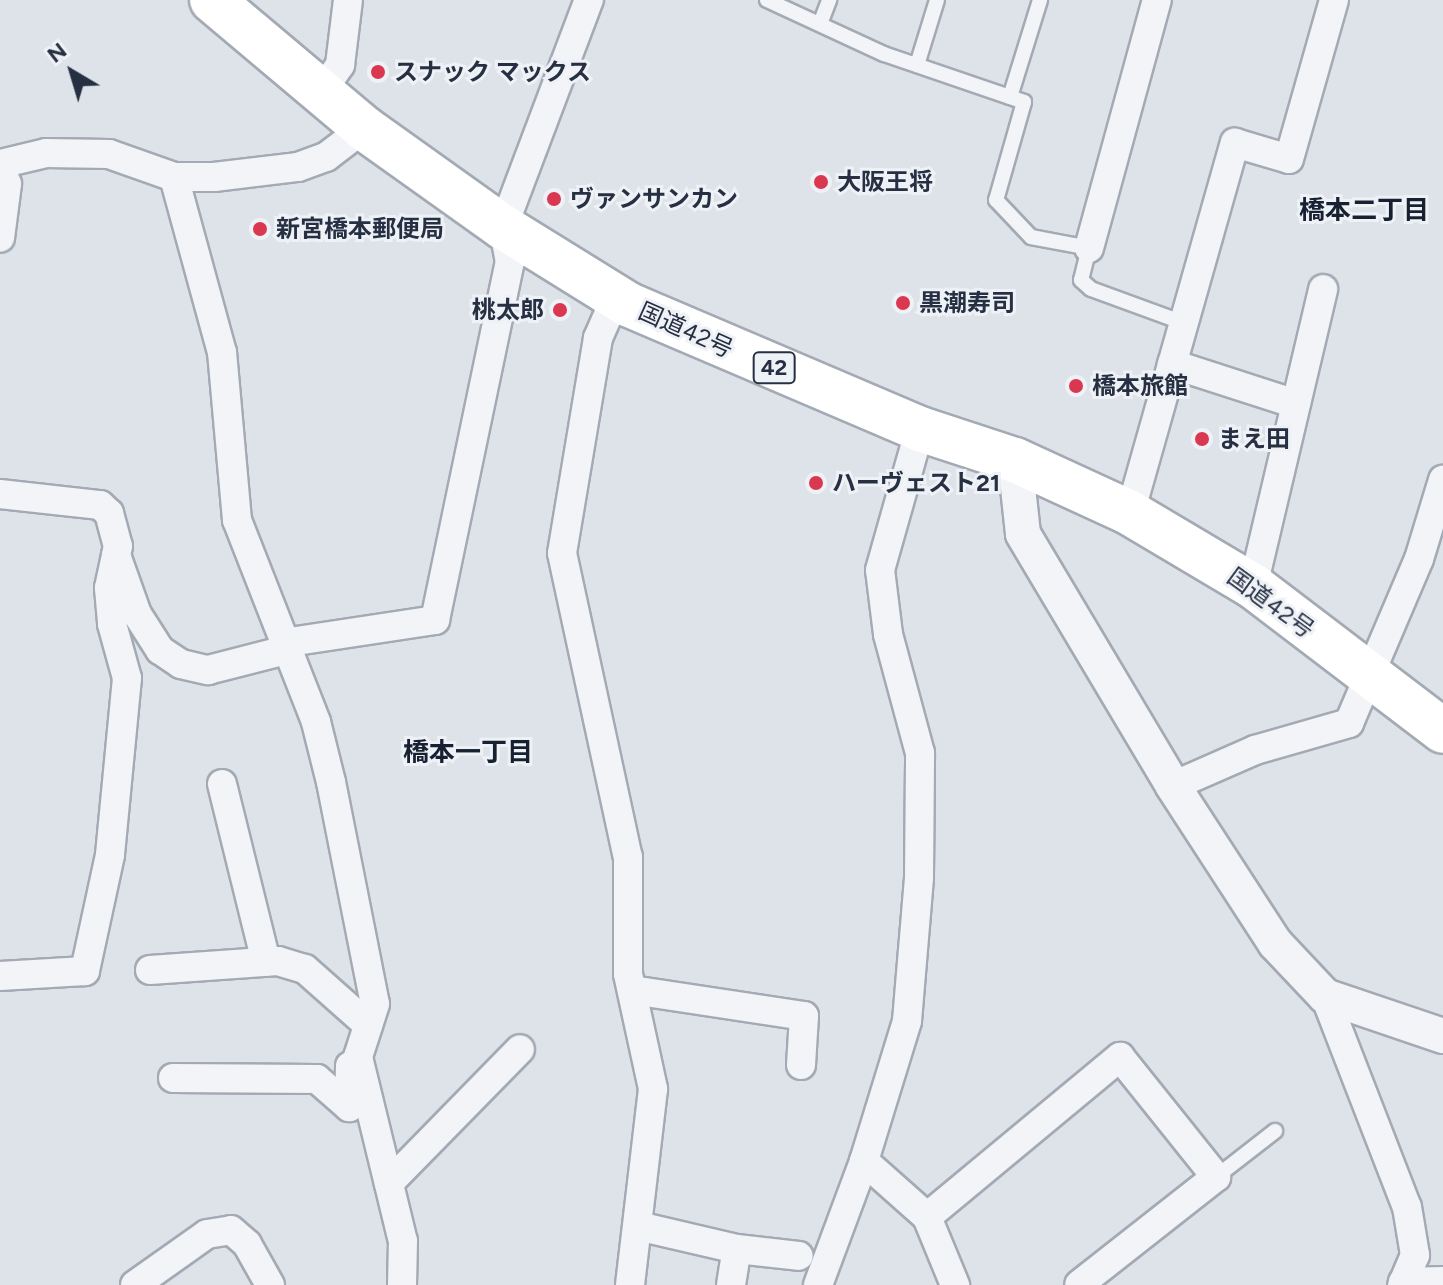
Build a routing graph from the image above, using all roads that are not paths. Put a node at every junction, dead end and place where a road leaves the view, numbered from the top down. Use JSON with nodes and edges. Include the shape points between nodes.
{"nodes":[{"id":1,"x":212,"y":0,"type":"edge"},
{"id":2,"x":348,"y":0,"type":"edge"},
{"id":3,"x":589,"y":0,"type":"edge"},
{"id":4,"x":767,"y":0,"type":"edge"},
{"id":5,"x":829,"y":0,"type":"edge"},
{"id":6,"x":937,"y":0,"type":"edge"},
{"id":7,"x":1040,"y":0,"type":"edge"},
{"id":8,"x":1157,"y":0,"type":"edge"},
{"id":9,"x":1334,"y":0,"type":"edge"},
{"id":10,"x":820,"y":24,"type":"junction"},
{"id":11,"x":917,"y":65,"type":"junction"},
{"id":12,"x":319,"y":95,"type":"junction"},
{"id":13,"x":1010,"y":97,"type":"junction"},
{"id":14,"x":364,"y":128,"type":"junction"},
{"id":15,"x":0,"y":166,"type":"edge"},
{"id":16,"x":174,"y":177,"type":"junction"},
{"id":17,"x":503,"y":227,"type":"junction"},
{"id":18,"x":0,"y":238,"type":"edge"},
{"id":19,"x":1089,"y":248,"type":"junction"},
{"id":20,"x":1323,"y":289,"type":"dead end"},
{"id":21,"x":616,"y":297,"type":"junction"},
{"id":22,"x":1184,"y":323,"type":"junction"},
{"id":23,"x":1172,"y":364,"type":"junction"},
{"id":24,"x":1296,"y":404,"type":"junction"},
{"id":25,"x":920,"y":429,"type":"junction"},
{"id":26,"x":1015,"y":460,"type":"junction"},
{"id":27,"x":1442,"y":486,"type":"edge"},
{"id":28,"x":0,"y":494,"type":"edge"},
{"id":29,"x":1130,"y":513,"type":"junction"},
{"id":30,"x":116,"y":555,"type":"junction"},
{"id":31,"x":1253,"y":586,"type":"junction"},
{"id":32,"x":284,"y":647,"type":"junction"},
{"id":33,"x":1370,"y":678,"type":"junction"},
{"id":34,"x":1443,"y":731,"type":"edge"},
{"id":35,"x":1443,"y":759,"type":"edge"},
{"id":36,"x":222,"y":784,"type":"dead end"},
{"id":37,"x":1173,"y":786,"type":"junction"},
{"id":38,"x":266,"y":962,"type":"junction"},
{"id":39,"x":150,"y":970,"type":"dead end"},
{"id":40,"x":0,"y":976,"type":"edge"},
{"id":41,"x":632,"y":990,"type":"junction"},
{"id":42,"x":1325,"y":996,"type":"junction"},
{"id":43,"x":368,"y":1025,"type":"junction"},
{"id":44,"x":1443,"y":1036,"type":"edge"},
{"id":45,"x":520,"y":1049,"type":"dead end"},
{"id":46,"x":358,"y":1057,"type":"junction"},
{"id":47,"x":801,"y":1065,"type":"dead end"},
{"id":48,"x":173,"y":1078,"type":"dead end"},
{"id":49,"x":1275,"y":1131,"type":"dead end"},
{"id":50,"x":864,"y":1161,"type":"junction"},
{"id":51,"x":1216,"y":1177,"type":"junction"},
{"id":52,"x":389,"y":1183,"type":"junction"},
{"id":53,"x":927,"y":1217,"type":"junction"},
{"id":54,"x":638,"y":1226,"type":"junction"},
{"id":55,"x":737,"y":1249,"type":"junction"},
{"id":56,"x":799,"y":1256,"type":"dead end"},
{"id":57,"x":1443,"y":1281,"type":"edge"},
{"id":58,"x":1402,"y":1283,"type":"edge"},
{"id":59,"x":135,"y":1285,"type":"edge"},
{"id":60,"x":270,"y":1285,"type":"edge"},
{"id":61,"x":402,"y":1285,"type":"edge"},
{"id":62,"x":630,"y":1285,"type":"edge"},
{"id":63,"x":731,"y":1285,"type":"edge"},
{"id":64,"x":818,"y":1285,"type":"edge"},
{"id":65,"x":955,"y":1285,"type":"edge"},
{"id":66,"x":1079,"y":1285,"type":"edge"}],
"edges":[{"from":1,"to":12,"type":"highway","name":"国道42号","number":"42"},
{"from":2,"to":12,"type":"street","via":[[340,65]]},
{"from":3,"to":17,"type":"street"},
{"from":4,"to":10,"type":"lane"},
{"from":5,"to":10,"type":"lane"},
{"from":6,"to":11,"type":"lane"},
{"from":7,"to":13,"type":"lane"},
{"from":8,"to":19,"type":"street"},
{"from":9,"to":22,"type":"street","via":[[1289,159],[1235,143]]},
{"from":10,"to":11,"type":"lane"},
{"from":11,"to":13,"type":"lane"},
{"from":12,"to":14,"type":"highway","name":"国道42号","number":"42"},
{"from":13,"to":19,"type":"lane","via":[[1024,102],[996,200],[1031,237]]},
{"from":14,"to":16,"type":"street","via":[[326,157],[298,167]]},
{"from":14,"to":17,"type":"highway","name":"国道42号","number":"42"},
{"from":15,"to":16,"type":"street","via":[[46,153],[109,154]]},
{"from":15,"to":18,"type":"street","via":[[7,184]]},
{"from":16,"to":32,"type":"street","via":[[222,352],[237,520]]},
{"from":17,"to":21,"type":"highway","name":"国道42号","number":"42"},
{"from":17,"to":32,"type":"street","via":[[510,262],[435,620]]},
{"from":19,"to":22,"type":"lane","via":[[1081,280],[1091,289]]},
{"from":20,"to":24,"type":"street"},
{"from":21,"to":25,"type":"highway","name":"国道42号","number":"42"},
{"from":21,"to":41,"type":"street","via":[[598,338],[562,553],[628,857]]},
{"from":22,"to":23,"type":"street"},
{"from":23,"to":24,"type":"street"},
{"from":23,"to":29,"type":"street"},
{"from":24,"to":31,"type":"street"},
{"from":25,"to":26,"type":"highway","name":"国道42号","number":"42"},
{"from":25,"to":50,"type":"street","via":[[880,570],[888,634],[920,753],[919,877],[907,1021]]},
{"from":26,"to":29,"type":"highway","name":"国道42号","number":"42"},
{"from":26,"to":37,"type":"street","via":[[1023,534]]},
{"from":27,"to":33,"type":"street"},
{"from":28,"to":30,"type":"street","via":[[100,505],[115,527]]},
{"from":29,"to":31,"type":"highway","name":"国道42号","number":"42"},
{"from":30,"to":32,"type":"street","via":[[137,614],[160,650],[181,664],[208,670]]},
{"from":30,"to":40,"type":"street","via":[[109,588],[127,678],[125,712],[110,855],[85,971]]},
{"from":31,"to":33,"type":"highway","name":"国道42号","number":"42"},
{"from":32,"to":43,"type":"street","via":[[316,722],[331,782],[375,1004]]},
{"from":33,"to":34,"type":"highway","name":"国道42号","number":"42"},
{"from":33,"to":35,"type":"highway","name":"国道42号","number":"42"},
{"from":33,"to":37,"type":"street","via":[[1349,723],[1255,750]]},
{"from":36,"to":38,"type":"street"},
{"from":37,"to":42,"type":"street","via":[[1275,943]]},
{"from":38,"to":39,"type":"street"},
{"from":38,"to":43,"type":"street","via":[[305,969]]},
{"from":41,"to":47,"type":"street","via":[[804,1016]]},
{"from":41,"to":54,"type":"street","via":[[653,1089]]},
{"from":42,"to":44,"type":"street"},
{"from":42,"to":58,"type":"street","via":[[1407,1207],[1415,1255]]},
{"from":43,"to":46,"type":"street"},
{"from":45,"to":52,"type":"street"},
{"from":46,"to":48,"type":"street","via":[[350,1058],[349,1107],[317,1079]]},
{"from":46,"to":52,"type":"street"},
{"from":49,"to":51,"type":"lane"},
{"from":50,"to":53,"type":"street"},
{"from":50,"to":64,"type":"street"},
{"from":51,"to":53,"type":"street","via":[[1120,1057]]},
{"from":51,"to":66,"type":"street"},
{"from":52,"to":61,"type":"street","via":[[403,1241]]},
{"from":53,"to":65,"type":"street"},
{"from":54,"to":55,"type":"street"},
{"from":54,"to":62,"type":"street"},
{"from":55,"to":56,"type":"street"},
{"from":55,"to":63,"type":"street"},
{"from":57,"to":58,"type":"street"},
{"from":59,"to":60,"type":"street","via":[[207,1234],[231,1230],[247,1244]]}]}
